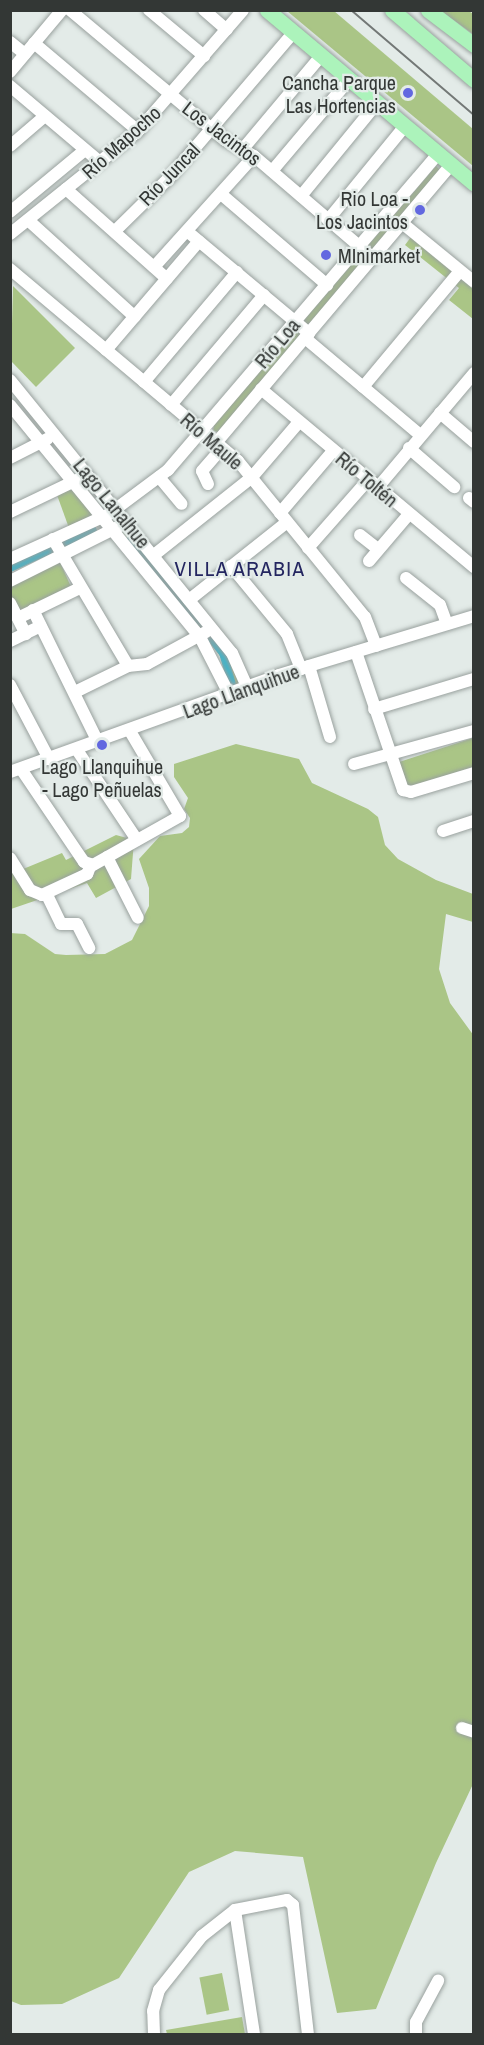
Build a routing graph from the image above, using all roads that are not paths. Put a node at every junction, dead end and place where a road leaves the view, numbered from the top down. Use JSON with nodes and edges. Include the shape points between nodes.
{"nodes":[{"id":1,"x":62,"y":10,"type":"edge"},
{"id":2,"x":70,"y":10,"type":"edge"},
{"id":3,"x":149,"y":10,"type":"edge"},
{"id":4,"x":204,"y":10,"type":"edge"},
{"id":5,"x":243,"y":10,"type":"edge"},
{"id":6,"x":267,"y":10,"type":"edge"},
{"id":7,"x":392,"y":10,"type":"edge"},
{"id":8,"x":428,"y":10,"type":"edge"},
{"id":9,"x":227,"y":30,"type":"junction"},
{"id":10,"x":293,"y":33,"type":"junction"},
{"id":11,"x":10,"y":42,"type":"edge"},
{"id":12,"x":34,"y":44,"type":"junction"},
{"id":13,"x":474,"y":45,"type":"edge"},
{"id":14,"x":25,"y":54,"type":"junction"},
{"id":15,"x":204,"y":56,"type":"junction"},
{"id":16,"x":321,"y":56,"type":"junction"},
{"id":17,"x":10,"y":72,"type":"edge"},
{"id":18,"x":349,"y":80,"type":"junction"},
{"id":19,"x":474,"y":80,"type":"edge"},
{"id":20,"x":10,"y":86,"type":"edge"},
{"id":21,"x":172,"y":94,"type":"junction"},
{"id":22,"x":377,"y":103,"type":"junction"},
{"id":23,"x":45,"y":116,"type":"junction"},
{"id":24,"x":405,"y":126,"type":"junction"},
{"id":25,"x":212,"y":129,"type":"junction"},
{"id":26,"x":138,"y":131,"type":"junction"},
{"id":27,"x":10,"y":146,"type":"edge"},
{"id":28,"x":85,"y":150,"type":"junction"},
{"id":29,"x":242,"y":150,"type":"junction"},
{"id":30,"x":438,"y":154,"type":"junction"},
{"id":31,"x":254,"y":156,"type":"junction"},
{"id":32,"x":100,"y":162,"type":"junction"},
{"id":33,"x":451,"y":165,"type":"junction"},
{"id":34,"x":272,"y":171,"type":"junction"},
{"id":35,"x":474,"y":184,"type":"edge"},
{"id":36,"x":66,"y":189,"type":"junction"},
{"id":37,"x":221,"y":194,"type":"junction"},
{"id":38,"x":301,"y":196,"type":"junction"},
{"id":39,"x":10,"y":212,"type":"edge"},
{"id":40,"x":28,"y":220,"type":"junction"},
{"id":41,"x":328,"y":220,"type":"junction"},
{"id":42,"x":402,"y":223,"type":"junction"},
{"id":43,"x":115,"y":231,"type":"junction"},
{"id":44,"x":188,"y":232,"type":"junction"},
{"id":45,"x":10,"y":234,"type":"edge"},
{"id":46,"x":199,"y":241,"type":"junction"},
{"id":47,"x":359,"y":246,"type":"junction"},
{"id":48,"x":373,"y":258,"type":"junction"},
{"id":49,"x":154,"y":267,"type":"junction"},
{"id":50,"x":11,"y":269,"type":"edge"},
{"id":51,"x":460,"y":271,"type":"junction"},
{"id":52,"x":237,"y":272,"type":"junction"},
{"id":53,"x":167,"y":279,"type":"junction"},
{"id":54,"x":474,"y":282,"type":"edge"},
{"id":55,"x":327,"y":285,"type":"junction"},
{"id":56,"x":264,"y":295,"type":"junction"},
{"id":57,"x":135,"y":317,"type":"junction"},
{"id":58,"x":296,"y":321,"type":"junction"},
{"id":59,"x":307,"y":335,"type":"junction"},
{"id":60,"x":106,"y":350,"type":"junction"},
{"id":61,"x":472,"y":377,"type":"edge"},
{"id":62,"x":10,"y":380,"type":"edge"},
{"id":63,"x":144,"y":382,"type":"junction"},
{"id":64,"x":363,"y":387,"type":"junction"},
{"id":65,"x":261,"y":390,"type":"junction"},
{"id":66,"x":21,"y":393,"type":"junction"},
{"id":67,"x":10,"y":405,"type":"edge"},
{"id":68,"x":171,"y":405,"type":"junction"},
{"id":69,"x":440,"y":413,"type":"junction"},
{"id":70,"x":300,"y":422,"type":"junction"},
{"id":71,"x":203,"y":432,"type":"junction"},
{"id":72,"x":54,"y":433,"type":"junction"},
{"id":73,"x":420,"y":435,"type":"junction"},
{"id":74,"x":474,"y":441,"type":"edge"},
{"id":75,"x":42,"y":444,"type":"junction"},
{"id":76,"x":219,"y":445,"type":"junction"},
{"id":77,"x":410,"y":448,"type":"junction"},
{"id":78,"x":333,"y":451,"type":"junction"},
{"id":79,"x":10,"y":458,"type":"edge"},
{"id":80,"x":87,"y":474,"type":"junction"},
{"id":81,"x":159,"y":477,"type":"junction"},
{"id":82,"x":252,"y":477,"type":"junction"},
{"id":83,"x":74,"y":482,"type":"junction"},
{"id":84,"x":373,"y":483,"type":"junction"},
{"id":85,"x":208,"y":484,"type":"dead end"},
{"id":86,"x":454,"y":487,"type":"dead end"},
{"id":87,"x":182,"y":504,"type":"dead end"},
{"id":88,"x":117,"y":510,"type":"junction"},
{"id":89,"x":10,"y":512,"type":"edge"},
{"id":90,"x":410,"y":514,"type":"junction"},
{"id":91,"x":284,"y":517,"type":"junction"},
{"id":92,"x":103,"y":518,"type":"junction"},
{"id":93,"x":127,"y":522,"type":"junction"},
{"id":94,"x":114,"y":530,"type":"junction"},
{"id":95,"x":360,"y":535,"type":"dead end"},
{"id":96,"x":53,"y":539,"type":"junction"},
{"id":97,"x":308,"y":548,"type":"junction"},
{"id":98,"x":378,"y":549,"type":"junction"},
{"id":99,"x":154,"y":555,"type":"junction"},
{"id":100,"x":61,"y":556,"type":"junction"},
{"id":101,"x":10,"y":559,"type":"edge"},
{"id":102,"x":369,"y":561,"type":"dead end"},
{"id":103,"x":231,"y":566,"type":"junction"},
{"id":104,"x":474,"y":567,"type":"edge"},
{"id":105,"x":406,"y":578,"type":"dead end"},
{"id":106,"x":10,"y":580,"type":"edge"},
{"id":107,"x":80,"y":588,"type":"junction"},
{"id":108,"x":189,"y":600,"type":"junction"},
{"id":109,"x":10,"y":603,"type":"edge"},
{"id":110,"x":33,"y":610,"type":"junction"},
{"id":111,"x":474,"y":616,"type":"edge"},
{"id":112,"x":18,"y":618,"type":"junction"},
{"id":113,"x":447,"y":624,"type":"junction"},
{"id":114,"x":41,"y":626,"type":"junction"},
{"id":115,"x":211,"y":628,"type":"junction"},
{"id":116,"x":26,"y":634,"type":"junction"},
{"id":117,"x":200,"y":637,"type":"junction"},
{"id":118,"x":10,"y":641,"type":"edge"},
{"id":119,"x":376,"y":646,"type":"junction"},
{"id":120,"x":356,"y":652,"type":"junction"},
{"id":121,"x":128,"y":666,"type":"junction"},
{"id":122,"x":305,"y":668,"type":"junction"},
{"id":123,"x":474,"y":678,"type":"edge"},
{"id":124,"x":10,"y":685,"type":"edge"},
{"id":125,"x":248,"y":689,"type":"junction"},
{"id":126,"x":75,"y":692,"type":"junction"},
{"id":127,"x":230,"y":696,"type":"junction"},
{"id":128,"x":374,"y":709,"type":"junction"},
{"id":129,"x":130,"y":730,"type":"junction"},
{"id":130,"x":474,"y":731,"type":"edge"},
{"id":131,"x":330,"y":737,"type":"dead end"},
{"id":132,"x":98,"y":742,"type":"junction"},
{"id":133,"x":77,"y":750,"type":"junction"},
{"id":134,"x":391,"y":753,"type":"junction"},
{"id":135,"x":49,"y":759,"type":"junction"},
{"id":136,"x":354,"y":764,"type":"dead end"},
{"id":137,"x":16,"y":770,"type":"edge"},
{"id":138,"x":474,"y":773,"type":"edge"},
{"id":139,"x":468,"y":823,"type":"edge"},
{"id":140,"x":443,"y":831,"type":"dead end"},
{"id":141,"x":474,"y":832,"type":"edge"},
{"id":142,"x":137,"y":840,"type":"junction"},
{"id":143,"x":107,"y":856,"type":"junction"},
{"id":144,"x":10,"y":858,"type":"edge"},
{"id":145,"x":91,"y":865,"type":"junction"},
{"id":146,"x":14,"y":872,"type":"edge"},
{"id":147,"x":47,"y":895,"type":"junction"},
{"id":148,"x":138,"y":918,"type":"dead end"},
{"id":149,"x":89,"y":948,"type":"dead end"},
{"id":150,"x":235,"y":1910,"type":"junction"},
{"id":151,"x":438,"y":1981,"type":"dead end"},
{"id":152,"x":154,"y":2034,"type":"edge"},
{"id":153,"x":254,"y":2034,"type":"edge"},
{"id":154,"x":308,"y":2034,"type":"edge"},
{"id":155,"x":416,"y":2034,"type":"edge"}],
"edges":[{"from":1,"to":12,"type":"street"},
{"from":2,"to":21,"type":"street","name":"Los Jacintos"},
{"from":3,"to":15,"type":"street"},
{"from":4,"to":9,"type":"street"},
{"from":5,"to":9,"type":"street","name":"Río Mapocho"},
{"from":6,"to":10,"type":"main road"},
{"from":7,"to":19,"type":"main road"},
{"from":8,"to":13,"type":"main road"},
{"from":9,"to":15,"type":"street","name":"Río Mapocho"},
{"from":10,"to":16,"type":"main road"},
{"from":10,"to":25,"type":"street","name":"Río Juncal"},
{"from":11,"to":14,"type":"street"},
{"from":12,"to":14,"type":"street"},
{"from":12,"to":26,"type":"street"},
{"from":14,"to":17,"type":"street"},
{"from":15,"to":21,"type":"street","name":"Río Mapocho"},
{"from":16,"to":18,"type":"main road"},
{"from":16,"to":29,"type":"street"},
{"from":18,"to":22,"type":"main road"},
{"from":18,"to":34,"type":"street"},
{"from":20,"to":23,"type":"street"},
{"from":21,"to":25,"type":"street","name":"Los Jacintos"},
{"from":21,"to":26,"type":"street","name":"Río Mapocho"},
{"from":22,"to":24,"type":"main road"},
{"from":22,"to":38,"type":"street"},
{"from":23,"to":27,"type":"street"},
{"from":23,"to":28,"type":"street"},
{"from":24,"to":30,"type":"main road"},
{"from":24,"to":41,"type":"street"},
{"from":25,"to":29,"type":"street","name":"Los Jacintos"},
{"from":25,"to":43,"type":"street","name":"Río Juncal"},
{"from":26,"to":32,"type":"street","name":"Río Mapocho"},
{"from":28,"to":32,"type":"street"},
{"from":28,"to":39,"type":"street","name":"Río Mapocho"},
{"from":29,"to":31,"type":"street","name":"Los Jacintos"},
{"from":30,"to":33,"type":"main road"},
{"from":30,"to":47,"type":"street","name":"Río Loa"},
{"from":31,"to":34,"type":"street","name":"Los Jacintos"},
{"from":31,"to":37,"type":"street"},
{"from":32,"to":36,"type":"street","name":"Río Mapocho"},
{"from":33,"to":35,"type":"main road"},
{"from":33,"to":42,"type":"street","name":"Río Loa"},
{"from":34,"to":38,"type":"street","name":"Los Jacintos"},
{"from":36,"to":40,"type":"street","name":"Río Mapocho"},
{"from":36,"to":43,"type":"street"},
{"from":37,"to":44,"type":"street"},
{"from":37,"to":55,"type":"street"},
{"from":38,"to":41,"type":"street","name":"Los Jacintos"},
{"from":40,"to":45,"type":"street","name":"Río Mapocho"},
{"from":40,"to":57,"type":"street"},
{"from":41,"to":47,"type":"street","name":"Los Jacintos"},
{"from":42,"to":48,"type":"street","name":"Río Loa"},
{"from":42,"to":51,"type":"street"},
{"from":43,"to":49,"type":"street"},
{"from":44,"to":46,"type":"street"},
{"from":44,"to":49,"type":"street"},
{"from":46,"to":52,"type":"street"},
{"from":46,"to":53,"type":"street"},
{"from":47,"to":48,"type":"street","name":"Los Jacintos"},
{"from":47,"to":55,"type":"street","name":"Río Loa"},
{"from":48,"to":59,"type":"street","name":"Río Loa"},
{"from":49,"to":53,"type":"street"},
{"from":50,"to":60,"type":"street","name":"Río Maule"},
{"from":51,"to":54,"type":"street"},
{"from":51,"to":64,"type":"street"},
{"from":52,"to":56,"type":"street"},
{"from":52,"to":63,"type":"street"},
{"from":53,"to":57,"type":"street"},
{"from":55,"to":58,"type":"street","name":"Río Loa"},
{"from":56,"to":58,"type":"street"},
{"from":56,"to":68,"type":"street"},
{"from":57,"to":60,"type":"street"},
{"from":58,"to":59,"type":"street"},
{"from":58,"to":71,"type":"street","name":"Río Loa"},
{"from":59,"to":64,"type":"street"},
{"from":59,"to":65,"type":"street","name":"Río Loa"},
{"from":60,"to":63,"type":"street","name":"Río Maule"},
{"from":61,"to":69,"type":"street"},
{"from":62,"to":66,"type":"street","name":"Lago Lanalhue"},
{"from":63,"to":68,"type":"street","name":"Río Maule"},
{"from":64,"to":73,"type":"street"},
{"from":65,"to":70,"type":"street","name":"Río Toltén"},
{"from":65,"to":76,"type":"street","name":"Río Loa"},
{"from":66,"to":67,"type":"street"},
{"from":66,"to":72,"type":"street","name":"Lago Lanalhue"},
{"from":67,"to":75,"type":"street","name":"Lago Lanalhue"},
{"from":68,"to":71,"type":"street","name":"Río Maule"},
{"from":69,"to":73,"type":"street"},
{"from":69,"to":74,"type":"street"},
{"from":70,"to":78,"type":"street","name":"Río Toltén"},
{"from":70,"to":82,"type":"street"},
{"from":71,"to":76,"type":"street","name":"Río Maule"},
{"from":71,"to":81,"type":"street","name":"Río Loa"},
{"from":72,"to":75,"type":"street"},
{"from":72,"to":80,"type":"street","name":"Lago Lanalhue"},
{"from":73,"to":77,"type":"street"},
{"from":75,"to":79,"type":"street"},
{"from":75,"to":83,"type":"street","name":"Lago Lanalhue"},
{"from":76,"to":82,"type":"street","name":"Río Maule"},
{"from":76,"to":85,"type":"street","name":"Río Loa","via":[[202,471]]},
{"from":77,"to":84,"type":"street"},
{"from":77,"to":86,"type":"street"},
{"from":78,"to":84,"type":"street","name":"Río Toltén"},
{"from":78,"to":91,"type":"street"},
{"from":80,"to":83,"type":"street"},
{"from":80,"to":88,"type":"street","name":"Lago Lanalhue"},
{"from":81,"to":87,"type":"street"},
{"from":81,"to":88,"type":"street","name":"Río Loa"},
{"from":82,"to":91,"type":"street","name":"Río Maule"},
{"from":82,"to":99,"type":"street"},
{"from":83,"to":89,"type":"street"},
{"from":83,"to":92,"type":"street","name":"Lago Lanalhue"},
{"from":84,"to":90,"type":"street","name":"Río Toltén"},
{"from":84,"to":97,"type":"street"},
{"from":88,"to":92,"type":"street","name":"Río Loa"},
{"from":88,"to":93,"type":"street","name":"Lago Lanalhue"},
{"from":90,"to":98,"type":"street"},
{"from":90,"to":104,"type":"street","name":"Río Toltén"},
{"from":91,"to":97,"type":"street","name":"Río Maule"},
{"from":91,"to":103,"type":"street"},
{"from":92,"to":94,"type":"street","name":"Lago Lanalhue"},
{"from":92,"to":96,"type":"street","name":"Río Loa"},
{"from":93,"to":94,"type":"street"},
{"from":93,"to":99,"type":"street","name":"Lago Lanalhue"},
{"from":94,"to":100,"type":"street"},
{"from":94,"to":117,"type":"street","name":"Lago Lanalhue"},
{"from":95,"to":98,"type":"street"},
{"from":96,"to":100,"type":"street"},
{"from":96,"to":101,"type":"street","name":"Río Loa"},
{"from":97,"to":119,"type":"street","name":"Río Maule","via":[[365,617]]},
{"from":98,"to":102,"type":"street"},
{"from":99,"to":108,"type":"street","name":"Lago Lanalhue"},
{"from":100,"to":106,"type":"street"},
{"from":100,"to":107,"type":"street"},
{"from":103,"to":108,"type":"street"},
{"from":103,"to":122,"type":"street","via":[[287,634]]},
{"from":105,"to":113,"type":"street","via":[[440,605]]},
{"from":107,"to":110,"type":"street"},
{"from":107,"to":121,"type":"street"},
{"from":108,"to":115,"type":"street","name":"Lago Lanalhue"},
{"from":109,"to":112,"type":"street"},
{"from":110,"to":112,"type":"street"},
{"from":110,"to":114,"type":"street"},
{"from":111,"to":113,"type":"street","name":"Lago Llanquihue"},
{"from":112,"to":116,"type":"street"},
{"from":113,"to":119,"type":"street","name":"Lago Llanquihue"},
{"from":114,"to":116,"type":"street"},
{"from":114,"to":126,"type":"street"},
{"from":115,"to":117,"type":"street"},
{"from":115,"to":125,"type":"street","name":"Lago Lanalhue","via":[[235,658]]},
{"from":116,"to":118,"type":"street"},
{"from":117,"to":121,"type":"street","via":[[147,664]]},
{"from":117,"to":127,"type":"street","name":"Lago Lanalhue"},
{"from":119,"to":120,"type":"street","name":"Lago Llanquihue"},
{"from":120,"to":122,"type":"street","name":"Lago Llanquihue"},
{"from":120,"to":128,"type":"street"},
{"from":121,"to":126,"type":"street"},
{"from":122,"to":125,"type":"street","name":"Lago Llanquihue"},
{"from":122,"to":131,"type":"street"},
{"from":123,"to":128,"type":"street"},
{"from":124,"to":135,"type":"street"},
{"from":125,"to":127,"type":"street","name":"Lago Llanquihue"},
{"from":126,"to":132,"type":"street"},
{"from":127,"to":129,"type":"street","name":"Lago Llanquihue"},
{"from":128,"to":134,"type":"street"},
{"from":129,"to":132,"type":"street","name":"Lago Llanquihue"},
{"from":129,"to":142,"type":"street","via":[[181,813],[176,821]]},
{"from":130,"to":134,"type":"street","via":[[400,754]]},
{"from":132,"to":133,"type":"street","name":"Lago Llanquihue"},
{"from":133,"to":135,"type":"street","name":"Lago Llanquihue"},
{"from":133,"to":142,"type":"street"},
{"from":134,"to":136,"type":"street"},
{"from":134,"to":138,"type":"street","via":[[402,789],[407,792]]},
{"from":135,"to":137,"type":"street","name":"Lago Llanquihue"},
{"from":137,"to":145,"type":"street","via":[[84,862]]},
{"from":139,"to":140,"type":"street"},
{"from":139,"to":141,"type":"street"},
{"from":142,"to":143,"type":"street"},
{"from":143,"to":145,"type":"street"},
{"from":143,"to":148,"type":"street"},
{"from":144,"to":146,"type":"street"},
{"from":145,"to":147,"type":"street","via":[[89,873]]},
{"from":146,"to":147,"type":"street","via":[[32,891]]},
{"from":147,"to":149,"type":"street","via":[[60,922],[64,926],[77,924]]},
{"from":150,"to":152,"type":"street","via":[[202,1936],[159,1990],[153,2011]]},
{"from":150,"to":153,"type":"street"},
{"from":150,"to":154,"type":"street","via":[[285,1900],[292,1903]]},
{"from":151,"to":155,"type":"street","via":[[416,2022]]}]}
